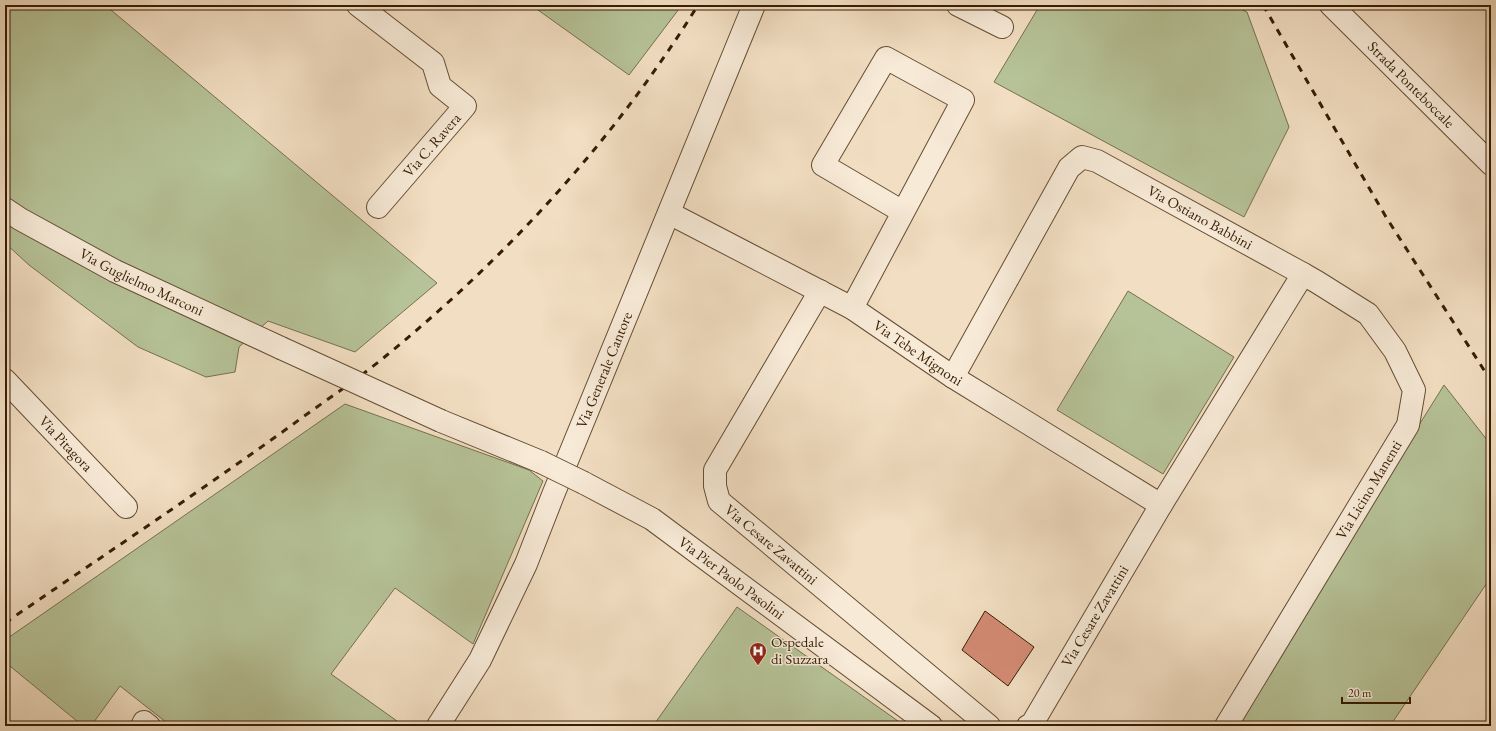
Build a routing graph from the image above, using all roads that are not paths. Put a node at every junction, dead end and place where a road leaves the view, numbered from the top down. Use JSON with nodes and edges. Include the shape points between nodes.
{"nodes":[{"id":1,"x":358,"y":5,"type":"edge"},
{"id":2,"x":754,"y":5,"type":"edge"},
{"id":3,"x":958,"y":5,"type":"edge"},
{"id":4,"x":1331,"y":5,"type":"edge"},
{"id":5,"x":1002,"y":26,"type":"dead end"},
{"id":6,"x":1491,"y":164,"type":"edge"},
{"id":7,"x":378,"y":207,"type":"dead end"},
{"id":8,"x":5,"y":208,"type":"edge"},
{"id":9,"x":903,"y":212,"type":"junction"},
{"id":10,"x":669,"y":213,"type":"junction"},
{"id":11,"x":1303,"y":274,"type":"junction"},
{"id":12,"x":820,"y":291,"type":"junction"},
{"id":13,"x":852,"y":308,"type":"junction"},
{"id":14,"x":953,"y":377,"type":"junction"},
{"id":15,"x":5,"y":380,"type":"edge"},
{"id":16,"x":441,"y":421,"type":"joint"},
{"id":17,"x":1161,"y":505,"type":"junction"},
{"id":18,"x":126,"y":507,"type":"dead end"},
{"id":19,"x":142,"y":726,"type":"edge"},
{"id":20,"x":149,"y":726,"type":"edge"},
{"id":21,"x":438,"y":726,"type":"edge"},
{"id":22,"x":931,"y":726,"type":"edge"},
{"id":23,"x":989,"y":726,"type":"edge"},
{"id":24,"x":1028,"y":726,"type":"edge"},
{"id":25,"x":1226,"y":726,"type":"edge"}],
"edges":[{"from":1,"to":7,"type":"street","name":"Via C. Ravera","via":[[433,62],[440,86],[465,106]]},
{"from":2,"to":10,"type":"street","name":"Via Generale Cantore"},
{"from":3,"to":5,"type":"street"},
{"from":4,"to":6,"type":"street","name":"Strada Ponteboccale"},
{"from":8,"to":16,"type":"street","name":"Via Guglielmo Marconi","bridge":true,"via":[[20,219],[115,271]]},
{"from":9,"to":9,"type":"street","via":[[963,100],[886,58],[823,165]]},
{"from":9,"to":13,"type":"street"},
{"from":10,"to":12,"type":"street","name":"Via Tebe Mignoni"},
{"from":10,"to":21,"type":"street","name":"Via Generale Cantore","via":[[526,564],[480,660]]},
{"from":11,"to":14,"type":"street","name":"Via Ostiano Babbini","via":[[1098,161],[1082,157],[1069,168]]},
{"from":11,"to":17,"type":"street"},
{"from":11,"to":25,"type":"street","name":"Via Licino Manenti","via":[[1368,314],[1395,351],[1414,390],[1408,425]]},
{"from":12,"to":13,"type":"street","name":"Via Tebe Mignoni"},
{"from":12,"to":23,"type":"street","name":"Via Cesare Zavattini","via":[[715,470],[715,486],[719,501]]},
{"from":13,"to":14,"type":"street","name":"Via Tebe Mignoni"},
{"from":14,"to":17,"type":"street","name":"Via Tebe Mignoni"},
{"from":15,"to":18,"type":"street","name":"Via Pitagora"},
{"from":16,"to":22,"type":"street","name":"Via Pier Paolo Pasolini","bridge":true,"via":[[541,462],[652,519]]},
{"from":17,"to":24,"type":"street","name":"Via Cesare Zavattini","via":[[1032,724]]},
{"from":19,"to":20,"type":"street","via":[[144,722]]}]}
